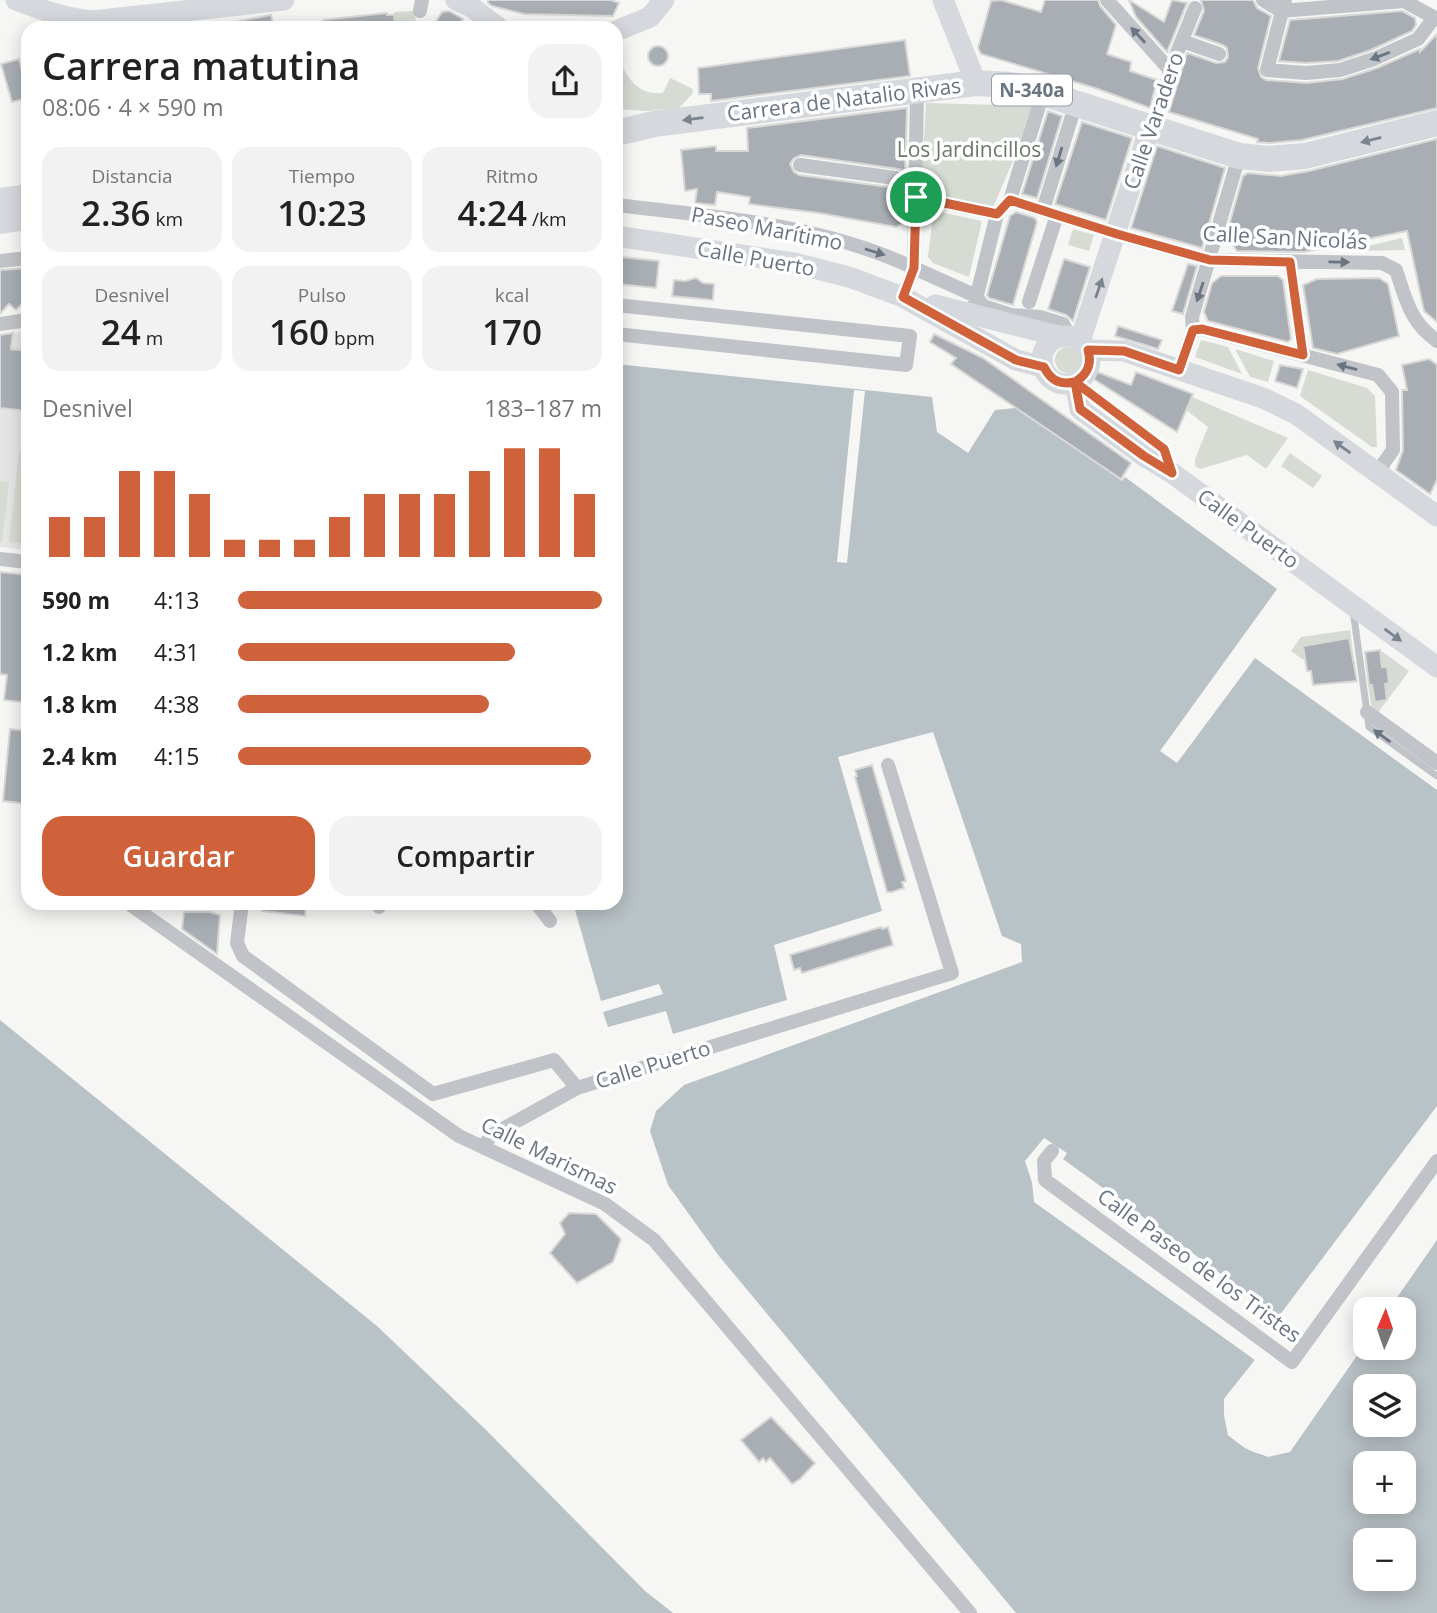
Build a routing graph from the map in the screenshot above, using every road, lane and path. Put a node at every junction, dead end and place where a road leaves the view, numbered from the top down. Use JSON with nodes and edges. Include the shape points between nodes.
{"nodes":[{"id":1,"x":16,"y":0,"type":"edge"},
{"id":2,"x":284,"y":0,"type":"edge"},
{"id":3,"x":456,"y":0,"type":"edge"},
{"id":4,"x":664,"y":0,"type":"edge"},
{"id":5,"x":943,"y":0,"type":"edge"},
{"id":6,"x":1107,"y":0,"type":"edge"},
{"id":7,"x":1263,"y":0,"type":"edge"},
{"id":8,"x":1404,"y":1,"type":"edge"},
{"id":9,"x":1195,"y":3,"type":"edge"},
{"id":10,"x":1283,"y":5,"type":"edge"},
{"id":11,"x":1436,"y":19,"type":"edge"},
{"id":12,"x":490,"y":21,"type":"edge"},
{"id":13,"x":623,"y":28,"type":"edge"},
{"id":14,"x":1182,"y":41,"type":"junction"},
{"id":15,"x":1219,"y":54,"type":"dead end"},
{"id":16,"x":1170,"y":70,"type":"junction"},
{"id":17,"x":976,"y":83,"type":"junction"},
{"id":18,"x":917,"y":90,"type":"junction"},
{"id":19,"x":1043,"y":93,"type":"junction"},
{"id":20,"x":1076,"y":103,"type":"junction"},
{"id":21,"x":623,"y":120,"type":"edge"},
{"id":22,"x":1437,"y":123,"type":"edge"},
{"id":23,"x":654,"y":124,"type":"junction"},
{"id":24,"x":1150,"y":127,"type":"junction"},
{"id":25,"x":623,"y":131,"type":"edge"},
{"id":26,"x":1239,"y":156,"type":"junction"},
{"id":27,"x":800,"y":166,"type":"dead end"},
{"id":28,"x":917,"y":181,"type":"junction"},
{"id":29,"x":916,"y":197,"type":"junction"},
{"id":30,"x":21,"y":198,"type":"edge"},
{"id":31,"x":1010,"y":200,"type":"junction"},
{"id":32,"x":0,"y":201,"type":"edge"},
{"id":33,"x":623,"y":206,"type":"edge"},
{"id":34,"x":1043,"y":210,"type":"junction"},
{"id":35,"x":997,"y":214,"type":"junction"},
{"id":36,"x":1057,"y":215,"type":"junction"},
{"id":37,"x":21,"y":218,"type":"edge"},
{"id":38,"x":0,"y":221,"type":"edge"},
{"id":39,"x":1117,"y":234,"type":"junction"},
{"id":40,"x":623,"y":237,"type":"edge"},
{"id":41,"x":21,"y":259,"type":"edge"},
{"id":42,"x":1210,"y":260,"type":"junction"},
{"id":43,"x":0,"y":261,"type":"edge"},
{"id":44,"x":1290,"y":262,"type":"junction"},
{"id":45,"x":914,"y":268,"type":"junction"},
{"id":46,"x":903,"y":297,"type":"junction"},
{"id":47,"x":1029,"y":302,"type":"dead end"},
{"id":48,"x":974,"y":305,"type":"junction"},
{"id":49,"x":623,"y":306,"type":"edge"},
{"id":50,"x":21,"y":321,"type":"edge"},
{"id":51,"x":0,"y":324,"type":"edge"},
{"id":52,"x":1193,"y":330,"type":"junction"},
{"id":53,"x":623,"y":335,"type":"edge"},
{"id":54,"x":1075,"y":341,"type":"junction"},
{"id":55,"x":1437,"y":341,"type":"edge"},
{"id":56,"x":1303,"y":355,"type":"junction"},
{"id":57,"x":1044,"y":367,"type":"junction"},
{"id":58,"x":1179,"y":370,"type":"junction"},
{"id":59,"x":1075,"y":382,"type":"junction"},
{"id":60,"x":1382,"y":476,"type":"junction"},
{"id":61,"x":1437,"y":516,"type":"edge"},
{"id":62,"x":0,"y":559,"type":"edge"},
{"id":63,"x":21,"y":561,"type":"edge"},
{"id":64,"x":1352,"y":605,"type":"junction"},
{"id":65,"x":1437,"y":667,"type":"edge"},
{"id":66,"x":1367,"y":712,"type":"junction"},
{"id":67,"x":1437,"y":763,"type":"edge"},
{"id":68,"x":888,"y":765,"type":"dead end"},
{"id":69,"x":1437,"y":776,"type":"edge"},
{"id":70,"x":138,"y":910,"type":"edge"},
{"id":71,"x":241,"y":910,"type":"edge"},
{"id":72,"x":541,"y":910,"type":"edge"},
{"id":73,"x":550,"y":921,"type":"dead end"},
{"id":74,"x":577,"y":1088,"type":"junction"},
{"id":75,"x":484,"y":1148,"type":"junction"},
{"id":76,"x":1052,"y":1151,"type":"dead end"},
{"id":77,"x":1437,"y":1161,"type":"edge"},
{"id":78,"x":970,"y":1613,"type":"edge"}],
"edges":[{"from":1,"to":2,"type":"street","via":[[61,17],[92,21]]},
{"from":3,"to":12,"type":"street"},
{"from":4,"to":13,"type":"street","via":[[650,17]]},
{"from":5,"to":17,"type":"street"},
{"from":16,"to":6,"type":"street","one_way":true},
{"from":7,"to":10,"type":"street"},
{"from":8,"to":10,"type":"street"},
{"from":8,"to":11,"type":"street"},
{"from":9,"to":14,"type":"street","name":"Calle Varadero"},
{"from":11,"to":10,"type":"street","one_way":true,"via":[[1418,39],[1340,70],[1267,70]]},
{"from":14,"to":15,"type":"street"},
{"from":14,"to":16,"type":"street","name":"Calle Varadero"},
{"from":16,"to":24,"type":"street","name":"Calle Varadero","via":[[1158,115]]},
{"from":17,"to":18,"type":"highway","name":"Carrera de Natalio Rivas","number":"N-340a"},
{"from":17,"to":19,"type":"highway","name":"Carrera de Natalio Rivas","number":"N-340a"},
{"from":18,"to":23,"type":"highway","name":"Carrera de Natalio Rivas","number":"N-340a","one_way":true},
{"from":18,"to":28,"type":"street"},
{"from":19,"to":20,"type":"highway","name":"Carrera de Natalio Rivas","number":"N-340a"},
{"from":19,"to":31,"type":"street"},
{"from":20,"to":24,"type":"highway","name":"Carrera de Natalio Rivas","number":"N-340a"},
{"from":20,"to":34,"type":"street","one_way":true},
{"from":21,"to":23,"type":"street"},
{"from":22,"to":26,"type":"highway","name":"Carrera de Natalio Rivas","number":"N-340a","one_way":true,"via":[[1305,156]]},
{"from":23,"to":25,"type":"highway","name":"Carrera de Natalio Rivas","number":"N-340a"},
{"from":24,"to":26,"type":"highway","name":"Carrera de Natalio Rivas","number":"N-340a"},
{"from":24,"to":39,"type":"street","name":"Calle Varadero"},
{"from":26,"to":42,"type":"street"},
{"from":27,"to":28,"type":"street"},
{"from":28,"to":29,"type":"street"},
{"from":29,"to":35,"type":"street"},
{"from":29,"to":45,"type":"street"},
{"from":30,"to":32,"type":"highway"},
{"from":31,"to":34,"type":"street","name":"Calle San Nicolás"},
{"from":31,"to":35,"type":"street"},
{"from":33,"to":45,"type":"street","name":"Paseo Marítimo","one_way":true,"via":[[819,234]]},
{"from":34,"to":36,"type":"street","name":"Calle San Nicolás"},
{"from":35,"to":48,"type":"street"},
{"from":36,"to":39,"type":"street","name":"Calle San Nicolás"},
{"from":36,"to":47,"type":"street"},
{"from":37,"to":38,"type":"highway"},
{"from":39,"to":42,"type":"street","name":"Calle San Nicolás"},
{"from":54,"to":39,"type":"street","name":"Calle Varadero","one_way":true},
{"from":40,"to":46,"type":"street","name":"Calle Puerto","via":[[794,263]]},
{"from":41,"to":43,"type":"street"},
{"from":42,"to":44,"type":"street","name":"Calle San Nicolás"},
{"from":42,"to":52,"type":"street","one_way":true,"via":[[1192,317]]},
{"from":44,"to":55,"type":"street","name":"Calle San Nicolás","one_way":true,"via":[[1382,263],[1396,270],[1410,313]]},
{"from":44,"to":56,"type":"street"},
{"from":45,"to":46,"type":"street"},
{"from":45,"to":48,"type":"street","name":"Paseo Marítimo"},
{"from":46,"to":48,"type":"street","name":"Paseo Marítimo"},
{"from":46,"to":57,"type":"street","name":"Calle Puerto","via":[[1016,360]]},
{"from":48,"to":54,"type":"street","name":"Paseo Marítimo"},
{"from":49,"to":53,"type":"street","via":[[909,336],[906,365]]},
{"from":50,"to":51,"type":"street"},
{"from":52,"to":56,"type":"street"},
{"from":52,"to":58,"type":"street"},
{"from":54,"to":57,"type":"street","via":[[1055,339],[1044,351]]},
{"from":54,"to":58,"type":"street","name":"Paseo Marítimo","via":[[1124,351]]},
{"from":54,"to":59,"type":"street","via":[[1090,365]]},
{"from":60,"to":56,"type":"street","one_way":true,"via":[[1382,464],[1393,450],[1392,392],[1378,375]]},
{"from":57,"to":59,"type":"street","via":[[1053,380]]},
{"from":60,"to":58,"type":"street","name":"Paseo Marítimo","one_way":true,"via":[[1296,414]]},
{"from":59,"to":64,"type":"street","name":"Calle Puerto","via":[[1080,409]]},
{"from":60,"to":61,"type":"street","name":"Paseo Marítimo"},
{"from":62,"to":63,"type":"street"},
{"from":64,"to":65,"type":"street","name":"Calle Puerto","one_way":true},
{"from":64,"to":66,"type":"lane"},
{"from":66,"to":67,"type":"street"},
{"from":69,"to":66,"type":"lane","one_way":true,"via":[[1369,727]]},
{"from":68,"to":74,"type":"street","name":"Calle Puerto","via":[[952,974]]},
{"from":70,"to":75,"type":"street","name":"Calle Marismas","via":[[459,1136]]},
{"from":71,"to":74,"type":"street","name":"Calle Puerto","via":[[237,943],[243,956],[433,1094],[554,1060]]},
{"from":72,"to":73,"type":"street"},
{"from":74,"to":75,"type":"street","via":[[490,1136]]},
{"from":75,"to":78,"type":"street","name":"Calle Marismas","via":[[605,1204],[654,1240]]},
{"from":76,"to":77,"type":"street","name":"Calle Paseo de los Tristes","via":[[1044,1161],[1045,1180],[1292,1362]]}]}
